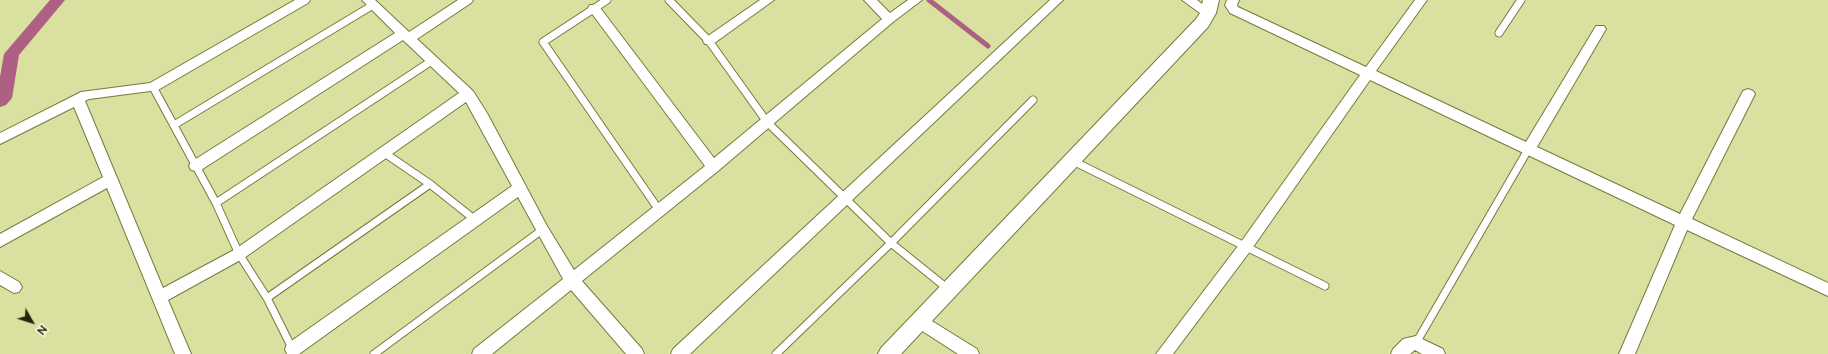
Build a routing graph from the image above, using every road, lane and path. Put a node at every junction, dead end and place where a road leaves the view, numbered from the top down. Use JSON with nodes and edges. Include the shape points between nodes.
{"nodes":[{"id":1,"x":304,"y":0,"type":"edge"},
{"id":2,"x":467,"y":0,"type":"edge"},
{"id":3,"x":607,"y":0,"type":"edge"},
{"id":4,"x":669,"y":0,"type":"edge"},
{"id":5,"x":768,"y":0,"type":"edge"},
{"id":6,"x":870,"y":0,"type":"edge"},
{"id":7,"x":916,"y":0,"type":"edge"},
{"id":8,"x":1057,"y":0,"type":"edge"},
{"id":9,"x":1188,"y":0,"type":"edge"},
{"id":10,"x":1234,"y":0,"type":"edge"},
{"id":11,"x":1421,"y":0,"type":"edge"},
{"id":12,"x":1521,"y":0,"type":"edge"},
{"id":13,"x":370,"y":2,"type":"edge"},
{"id":14,"x":1209,"y":6,"type":"edge"},
{"id":15,"x":594,"y":8,"type":"junction"},
{"id":16,"x":889,"y":19,"type":"junction"},
{"id":17,"x":1600,"y":29,"type":"dead end"},
{"id":18,"x":1499,"y":33,"type":"dead end"},
{"id":19,"x":406,"y":35,"type":"junction"},
{"id":20,"x":709,"y":41,"type":"junction"},
{"id":21,"x":433,"y":60,"type":"junction"},
{"id":22,"x":1367,"y":74,"type":"junction"},
{"id":23,"x":153,"y":88,"type":"junction"},
{"id":24,"x":468,"y":94,"type":"junction"},
{"id":25,"x":1748,"y":94,"type":"dead end"},
{"id":26,"x":77,"y":99,"type":"junction"},
{"id":27,"x":1032,"y":100,"type":"dead end"},
{"id":28,"x":767,"y":122,"type":"junction"},
{"id":29,"x":174,"y":125,"type":"junction"},
{"id":30,"x":0,"y":139,"type":"edge"},
{"id":31,"x":1529,"y":148,"type":"junction"},
{"id":32,"x":383,"y":152,"type":"junction"},
{"id":33,"x":1070,"y":160,"type":"junction"},
{"id":34,"x":196,"y":166,"type":"junction"},
{"id":35,"x":713,"y":167,"type":"junction"},
{"id":36,"x":110,"y":180,"type":"junction"},
{"id":37,"x":430,"y":184,"type":"junction"},
{"id":38,"x":520,"y":188,"type":"junction"},
{"id":39,"x":844,"y":198,"type":"junction"},
{"id":40,"x":216,"y":203,"type":"junction"},
{"id":41,"x":660,"y":210,"type":"junction"},
{"id":42,"x":474,"y":219,"type":"junction"},
{"id":43,"x":1684,"y":221,"type":"junction"},
{"id":44,"x":542,"y":230,"type":"junction"},
{"id":45,"x":0,"y":241,"type":"edge"},
{"id":46,"x":892,"y":243,"type":"junction"},
{"id":47,"x":1246,"y":246,"type":"junction"},
{"id":48,"x":240,"y":254,"type":"junction"},
{"id":49,"x":0,"y":276,"type":"edge"},
{"id":50,"x":572,"y":281,"type":"junction"},
{"id":51,"x":1326,"y":286,"type":"dead end"},
{"id":52,"x":14,"y":287,"type":"dead end"},
{"id":53,"x":948,"y":289,"type":"junction"},
{"id":54,"x":1828,"y":290,"type":"edge"},
{"id":55,"x":160,"y":297,"type":"junction"},
{"id":56,"x":266,"y":298,"type":"junction"},
{"id":57,"x":919,"y":320,"type":"junction"},
{"id":58,"x":1416,"y":344,"type":"junction"},
{"id":59,"x":294,"y":352,"type":"edge"},
{"id":60,"x":183,"y":354,"type":"edge"},
{"id":61,"x":374,"y":354,"type":"edge"},
{"id":62,"x":480,"y":354,"type":"edge"},
{"id":63,"x":636,"y":354,"type":"edge"},
{"id":64,"x":679,"y":354,"type":"edge"},
{"id":65,"x":776,"y":354,"type":"edge"},
{"id":66,"x":888,"y":354,"type":"edge"},
{"id":67,"x":971,"y":354,"type":"edge"},
{"id":68,"x":1164,"y":354,"type":"edge"},
{"id":69,"x":1399,"y":354,"type":"edge"},
{"id":70,"x":1437,"y":354,"type":"edge"},
{"id":71,"x":1627,"y":354,"type":"edge"}],
"edges":[{"from":1,"to":23,"type":"street"},
{"from":2,"to":19,"type":"street"},
{"from":3,"to":15,"type":"lane"},
{"from":4,"to":20,"type":"lane"},
{"from":5,"to":20,"type":"street"},
{"from":6,"to":16,"type":"street"},
{"from":7,"to":16,"type":"street"},
{"from":8,"to":39,"type":"street"},
{"from":9,"to":14,"type":"street"},
{"from":10,"to":22,"type":"street","via":[[1231,5],[1234,10]]},
{"from":11,"to":22,"type":"street"},
{"from":12,"to":18,"type":"lane"},
{"from":13,"to":19,"type":"street"},
{"from":13,"to":29,"type":"lane"},
{"from":14,"to":33,"type":"street","via":[[1202,23]]},
{"from":15,"to":35,"type":"street"},
{"from":15,"to":41,"type":"lane","via":[[543,42]]},
{"from":16,"to":28,"type":"street"},
{"from":17,"to":31,"type":"street"},
{"from":19,"to":21,"type":"street"},
{"from":19,"to":34,"type":"street"},
{"from":20,"to":28,"type":"lane"},
{"from":21,"to":24,"type":"street"},
{"from":21,"to":40,"type":"lane"},
{"from":22,"to":31,"type":"street"},
{"from":22,"to":47,"type":"street"},
{"from":23,"to":26,"type":"street","via":[[96,93]]},
{"from":23,"to":29,"type":"lane"},
{"from":24,"to":32,"type":"street"},
{"from":24,"to":38,"type":"street"},
{"from":25,"to":43,"type":"street"},
{"from":26,"to":30,"type":"street"},
{"from":26,"to":36,"type":"street"},
{"from":27,"to":46,"type":"lane"},
{"from":28,"to":35,"type":"street"},
{"from":28,"to":39,"type":"lane"},
{"from":29,"to":34,"type":"lane"},
{"from":31,"to":43,"type":"street"},
{"from":31,"to":58,"type":"lane"},
{"from":32,"to":37,"type":"lane"},
{"from":32,"to":48,"type":"street"},
{"from":33,"to":47,"type":"lane"},
{"from":33,"to":53,"type":"street"},
{"from":34,"to":40,"type":"lane"},
{"from":35,"to":41,"type":"street"},
{"from":36,"to":45,"type":"street"},
{"from":36,"to":55,"type":"street"},
{"from":37,"to":42,"type":"lane"},
{"from":37,"to":56,"type":"lane"},
{"from":38,"to":42,"type":"street"},
{"from":38,"to":44,"type":"street"},
{"from":39,"to":46,"type":"lane"},
{"from":39,"to":64,"type":"street"},
{"from":40,"to":48,"type":"lane"},
{"from":41,"to":50,"type":"street"},
{"from":42,"to":59,"type":"street"},
{"from":43,"to":54,"type":"street"},
{"from":43,"to":71,"type":"street"},
{"from":44,"to":50,"type":"street"},
{"from":44,"to":61,"type":"lane"},
{"from":46,"to":53,"type":"lane"},
{"from":46,"to":65,"type":"lane"},
{"from":47,"to":51,"type":"lane"},
{"from":47,"to":68,"type":"street"},
{"from":48,"to":55,"type":"street"},
{"from":48,"to":56,"type":"lane"},
{"from":49,"to":52,"type":"street"},
{"from":50,"to":62,"type":"street"},
{"from":50,"to":63,"type":"street"},
{"from":53,"to":57,"type":"street"},
{"from":55,"to":60,"type":"street"},
{"from":56,"to":59,"type":"lane"},
{"from":57,"to":66,"type":"street"},
{"from":57,"to":67,"type":"street"},
{"from":58,"to":69,"type":"street","via":[[1409,344]]},
{"from":58,"to":70,"type":"street"}]}
